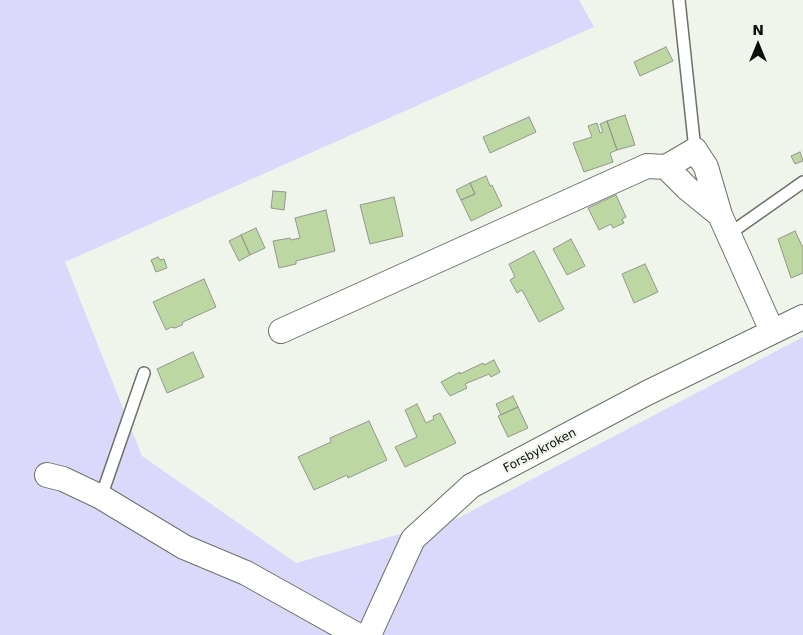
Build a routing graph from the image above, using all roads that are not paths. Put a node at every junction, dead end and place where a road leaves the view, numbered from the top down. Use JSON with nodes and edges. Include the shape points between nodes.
{"nodes":[{"id":1,"x":679,"y":0,"type":"edge"},
{"id":2,"x":696,"y":150,"type":"junction"},
{"id":3,"x":666,"y":167,"type":"junction"},
{"id":4,"x":803,"y":182,"type":"edge"},
{"id":5,"x":725,"y":225,"type":"junction"},
{"id":6,"x":803,"y":317,"type":"edge"},
{"id":7,"x":281,"y":330,"type":"dead end"},
{"id":8,"x":772,"y":331,"type":"junction"},
{"id":9,"x":144,"y":373,"type":"dead end"},
{"id":10,"x":47,"y":475,"type":"dead end"},
{"id":11,"x":101,"y":497,"type":"junction"},
{"id":12,"x":357,"y":635,"type":"edge"},
{"id":13,"x":369,"y":635,"type":"edge"}],
"edges":[{"from":1,"to":2,"type":"lane"},
{"from":2,"to":3,"type":"street"},
{"from":2,"to":5,"type":"street","via":[[706,167]]},
{"from":3,"to":5,"type":"street"},
{"from":3,"to":7,"type":"street","via":[[646,166]]},
{"from":4,"to":5,"type":"lane"},
{"from":5,"to":8,"type":"street"},
{"from":6,"to":8,"type":"street","name":"Forsbykroken"},
{"from":8,"to":13,"type":"street","name":"Forsbykroken","via":[[472,486],[413,539]]},
{"from":9,"to":11,"type":"lane"},
{"from":10,"to":11,"type":"street"},
{"from":11,"to":12,"type":"street","via":[[184,547],[246,573]]}]}
